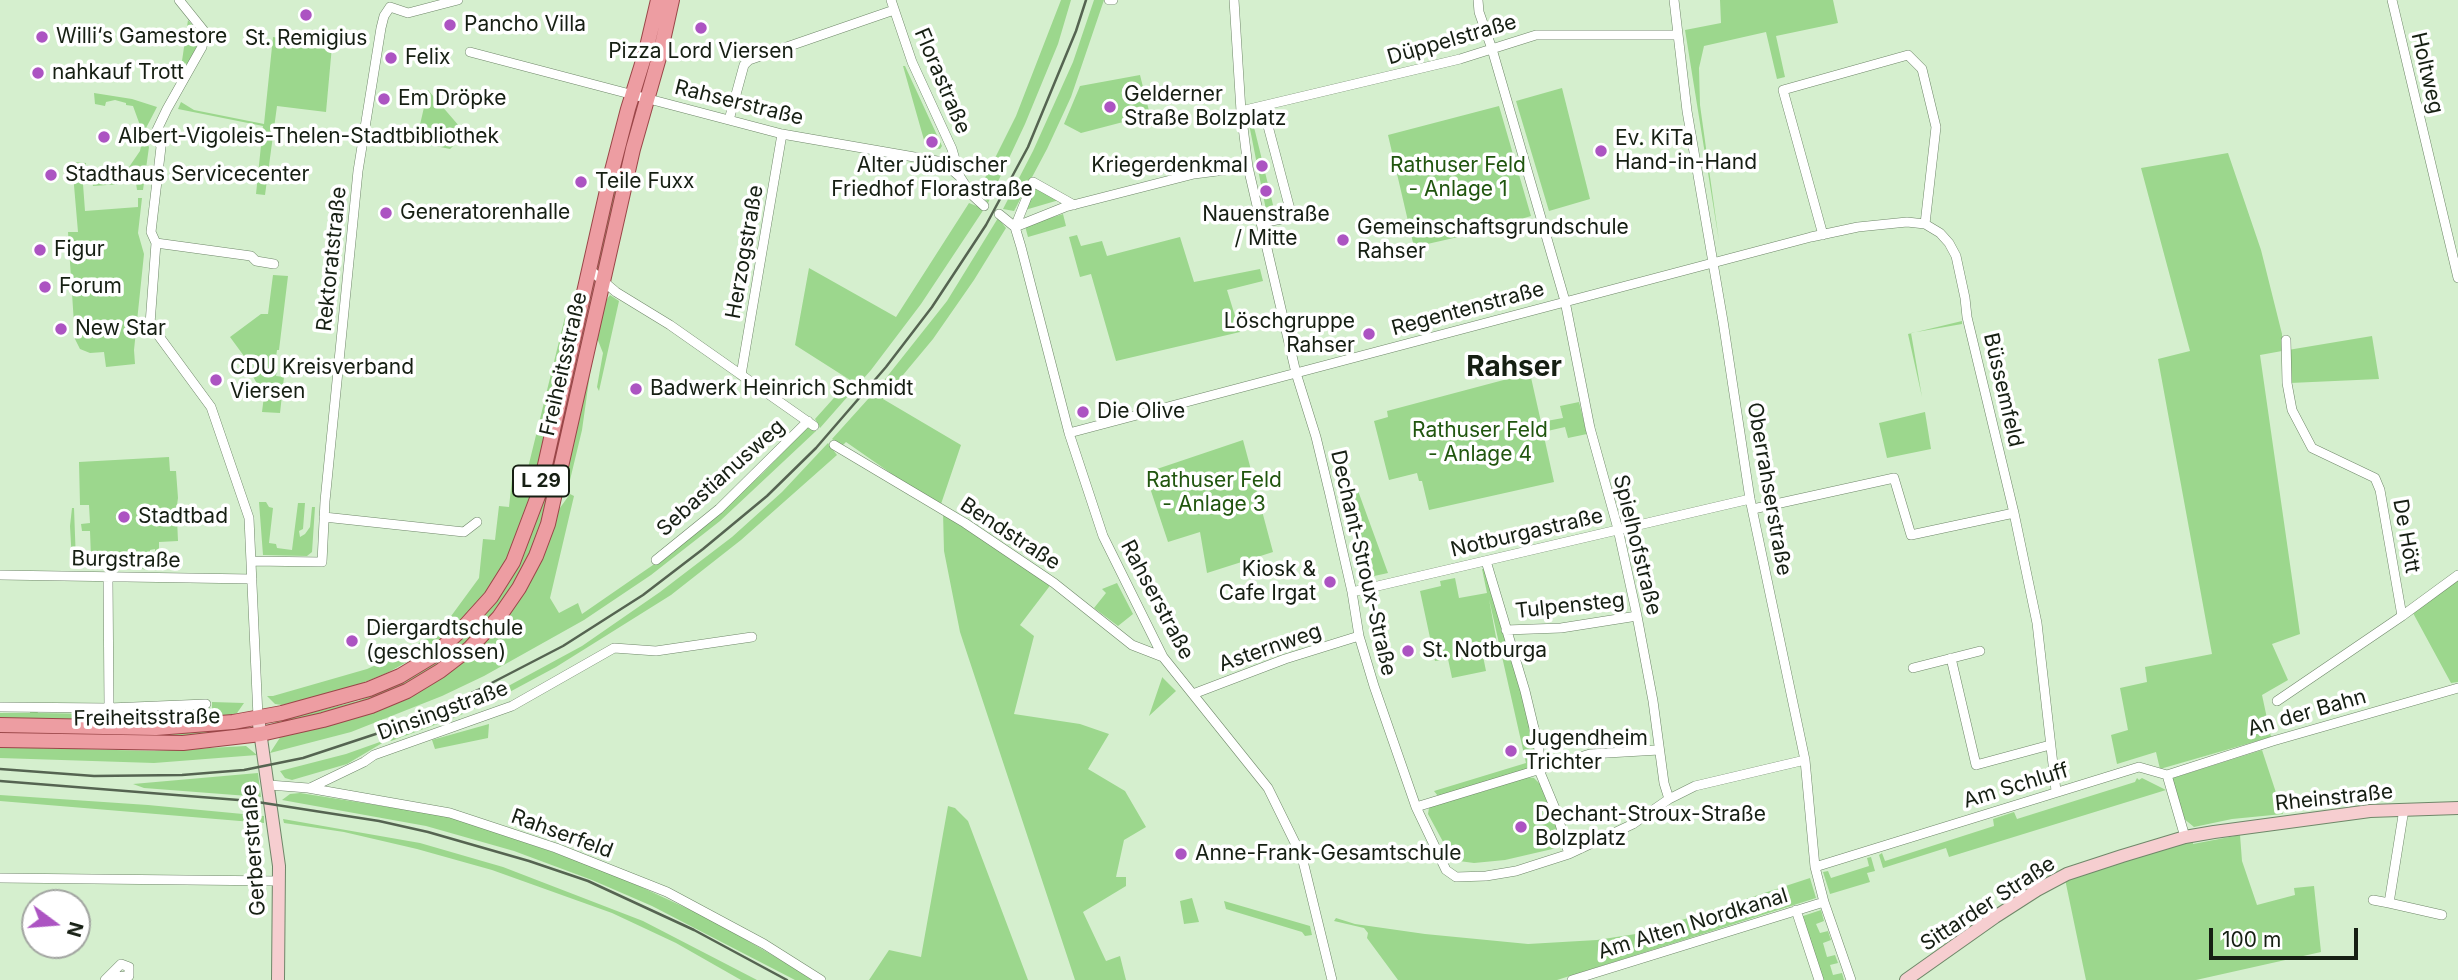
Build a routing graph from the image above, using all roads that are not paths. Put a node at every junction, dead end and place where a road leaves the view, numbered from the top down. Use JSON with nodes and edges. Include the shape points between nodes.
{"nodes":[{"id":1,"x":179,"y":0,"type":"edge"},
{"id":2,"x":458,"y":0,"type":"edge"},
{"id":3,"x":658,"y":0,"type":"edge"},
{"id":4,"x":672,"y":0,"type":"edge"},
{"id":5,"x":1234,"y":0,"type":"edge"},
{"id":6,"x":1478,"y":0,"type":"edge"},
{"id":7,"x":1674,"y":0,"type":"edge"},
{"id":8,"x":2392,"y":0,"type":"edge"},
{"id":9,"x":388,"y":4,"type":"edge"},
{"id":10,"x":423,"y":5,"type":"edge"},
{"id":11,"x":893,"y":5,"type":"edge"},
{"id":12,"x":1677,"y":35,"type":"junction"},
{"id":13,"x":1492,"y":49,"type":"junction"},
{"id":14,"x":470,"y":52,"type":"dead end"},
{"id":15,"x":632,"y":94,"type":"junction"},
{"id":16,"x":647,"y":98,"type":"junction"},
{"id":17,"x":1263,"y":107,"type":"junction"},
{"id":18,"x":1241,"y":111,"type":"junction"},
{"id":19,"x":729,"y":120,"type":"junction"},
{"id":20,"x":782,"y":134,"type":"junction"},
{"id":21,"x":1248,"y":167,"type":"junction"},
{"id":22,"x":960,"y":177,"type":"junction"},
{"id":23,"x":1073,"y":205,"type":"junction"},
{"id":24,"x":984,"y":206,"type":"dead end"},
{"id":25,"x":999,"y":214,"type":"dead end"},
{"id":26,"x":1261,"y":223,"type":"junction"},
{"id":27,"x":1924,"y":224,"type":"junction"},
{"id":28,"x":1015,"y":227,"type":"junction"},
{"id":29,"x":1823,"y":234,"type":"junction"},
{"id":30,"x":156,"y":243,"type":"junction"},
{"id":31,"x":1713,"y":263,"type":"junction"},
{"id":32,"x":274,"y":264,"type":"dead end"},
{"id":33,"x":589,"y":269,"type":"junction"},
{"id":34,"x":2458,"y":278,"type":"edge"},
{"id":35,"x":603,"y":282,"type":"junction"},
{"id":36,"x":1565,"y":301,"type":"junction"},
{"id":37,"x":580,"y":304,"type":"junction"},
{"id":38,"x":597,"y":308,"type":"junction"},
{"id":39,"x":2286,"y":340,"type":"dead end"},
{"id":40,"x":1296,"y":373,"type":"junction"},
{"id":41,"x":741,"y":375,"type":"junction"},
{"id":42,"x":1069,"y":433,"type":"junction"},
{"id":43,"x":834,"y":445,"type":"dead end"},
{"id":44,"x":1752,"y":504,"type":"junction"},
{"id":45,"x":2014,"y":513,"type":"junction"},
{"id":46,"x":324,"y":517,"type":"junction"},
{"id":47,"x":477,"y":522,"type":"dead end"},
{"id":48,"x":1618,"y":529,"type":"junction"},
{"id":49,"x":656,"y":560,"type":"dead end"},
{"id":50,"x":252,"y":561,"type":"junction"},
{"id":51,"x":1486,"y":561,"type":"junction"},
{"id":52,"x":0,"y":575,"type":"edge"},
{"id":53,"x":2458,"y":575,"type":"edge"},
{"id":54,"x":108,"y":578,"type":"junction"},
{"id":55,"x":252,"y":579,"type":"junction"},
{"id":56,"x":1352,"y":592,"type":"junction"},
{"id":57,"x":1637,"y":616,"type":"junction"},
{"id":58,"x":2402,"y":616,"type":"junction"},
{"id":59,"x":1506,"y":630,"type":"junction"},
{"id":60,"x":1359,"y":636,"type":"junction"},
{"id":61,"x":752,"y":637,"type":"dead end"},
{"id":62,"x":1980,"y":651,"type":"dead end"},
{"id":63,"x":1163,"y":657,"type":"junction"},
{"id":64,"x":1951,"y":658,"type":"junction"},
{"id":65,"x":1913,"y":668,"type":"dead end"},
{"id":66,"x":2458,"y":688,"type":"edge"},
{"id":67,"x":1193,"y":694,"type":"junction"},
{"id":68,"x":2277,"y":701,"type":"dead end"},
{"id":69,"x":206,"y":704,"type":"dead end"},
{"id":70,"x":0,"y":707,"type":"edge"},
{"id":71,"x":109,"y":708,"type":"junction"},
{"id":72,"x":258,"y":718,"type":"junction"},
{"id":73,"x":0,"y":725,"type":"edge"},
{"id":74,"x":261,"y":734,"type":"junction"},
{"id":75,"x":0,"y":740,"type":"edge"},
{"id":76,"x":2050,"y":745,"type":"junction"},
{"id":77,"x":1659,"y":750,"type":"junction"},
{"id":78,"x":1805,"y":760,"type":"junction"},
{"id":79,"x":1539,"y":770,"type":"junction"},
{"id":80,"x":2167,"y":775,"type":"junction"},
{"id":81,"x":269,"y":785,"type":"junction"},
{"id":82,"x":308,"y":788,"type":"junction"},
{"id":83,"x":2056,"y":791,"type":"junction"},
{"id":84,"x":1669,"y":799,"type":"junction"},
{"id":85,"x":1416,"y":807,"type":"junction"},
{"id":86,"x":2458,"y":808,"type":"edge"},
{"id":87,"x":2404,"y":810,"type":"junction"},
{"id":88,"x":2214,"y":832,"type":"joint"},
{"id":89,"x":2185,"y":836,"type":"junction"},
{"id":90,"x":1569,"y":854,"type":"junction"},
{"id":91,"x":1815,"y":867,"type":"junction"},
{"id":92,"x":0,"y":878,"type":"edge"},
{"id":93,"x":279,"y":881,"type":"junction"},
{"id":94,"x":2373,"y":900,"type":"dead end"},
{"id":95,"x":1824,"y":902,"type":"junction"},
{"id":96,"x":2389,"y":903,"type":"junction"},
{"id":97,"x":1796,"y":910,"type":"junction"},
{"id":98,"x":2442,"y":915,"type":"dead end"},
{"id":99,"x":1597,"y":976,"type":"edge"},
{"id":100,"x":278,"y":980,"type":"edge"},
{"id":101,"x":821,"y":980,"type":"edge"},
{"id":102,"x":1332,"y":980,"type":"edge"},
{"id":103,"x":1572,"y":980,"type":"edge"},
{"id":104,"x":1819,"y":980,"type":"edge"},
{"id":105,"x":1851,"y":980,"type":"edge"},
{"id":106,"x":1906,"y":980,"type":"edge"}],
"edges":[{"from":1,"to":30,"type":"street","via":[[204,31],[204,38],[156,132],[161,147],[151,232]]},
{"from":2,"to":10,"type":"street"},
{"from":3,"to":15,"type":"main road","name":"Freiheitsstraße","number":"L 29"},
{"from":4,"to":16,"type":"main road","name":"Freiheitsstraße","number":"L 29"},
{"from":5,"to":18,"type":"street","name":"Dechant-Stroux-Straße"},
{"from":6,"to":13,"type":"street","name":"Spielhofstraße"},
{"from":7,"to":12,"type":"street","name":"Oberrahserstraße"},
{"from":8,"to":34,"type":"street","name":"Holtweg"},
{"from":9,"to":10,"type":"street","via":[[408,13]]},
{"from":9,"to":46,"type":"street","name":"Rektoratstraße","via":[[358,171]]},
{"from":11,"to":19,"type":"street","via":[[749,60]]},
{"from":11,"to":22,"type":"street","name":"Florastraße"},
{"from":12,"to":13,"type":"street","name":"Düppelstraße","via":[[1536,35]]},
{"from":12,"to":31,"type":"street","name":"Oberrahserstraße"},
{"from":13,"to":17,"type":"street","name":"Düppelstraße"},
{"from":13,"to":36,"type":"street","name":"Spielhofstraße"},
{"from":14,"to":15,"type":"street","name":"Rahserstraße"},
{"from":15,"to":16,"type":"street","name":"Rahserstraße"},
{"from":15,"to":33,"type":"main road","name":"Freiheitsstraße","number":"L 29"},
{"from":16,"to":19,"type":"street","name":"Rahserstraße"},
{"from":16,"to":35,"type":"main road","name":"Freiheitsstraße","number":"L 29"},
{"from":17,"to":18,"type":"street","name":"Düppelstraße"},
{"from":17,"to":26,"type":"street","via":[[1292,217]]},
{"from":18,"to":21,"type":"street","name":"Dechant-Stroux-Straße"},
{"from":19,"to":20,"type":"street","name":"Rahserstraße"},
{"from":20,"to":22,"type":"street","name":"Rahserstraße","via":[[943,162]]},
{"from":20,"to":41,"type":"street","name":"Herzogstraße"},
{"from":21,"to":23,"type":"street","via":[[1194,174]]},
{"from":21,"to":26,"type":"street","name":"Dechant-Stroux-Straße"},
{"from":22,"to":24,"type":"street","name":"Rahserstraße"},
{"from":23,"to":28,"type":"street"},
{"from":23,"to":28,"type":"street","via":[[1032,182]]},
{"from":25,"to":28,"type":"street"},
{"from":26,"to":40,"type":"street","name":"Dechant-Stroux-Straße"},
{"from":27,"to":29,"type":"street","via":[[1895,223]]},
{"from":27,"to":29,"type":"street","via":[[1936,127],[1922,69],[1908,55],[1783,90]]},
{"from":27,"to":45,"type":"street","name":"Büssemfeld","via":[[1940,233],[1955,256]]},
{"from":28,"to":42,"type":"street","name":"Rahserstraße"},
{"from":29,"to":31,"type":"street"},
{"from":30,"to":32,"type":"street","via":[[251,256]]},
{"from":30,"to":50,"type":"street","via":[[150,324],[211,407],[249,518]]},
{"from":31,"to":36,"type":"street","name":"Regentenstraße"},
{"from":31,"to":44,"type":"street","name":"Oberrahserstraße"},
{"from":33,"to":35,"type":"street"},
{"from":33,"to":37,"type":"main road","name":"Freiheitsstraße","number":"L 29"},
{"from":35,"to":38,"type":"main road","name":"Freiheitsstraße","number":"L 29"},
{"from":35,"to":41,"type":"street"},
{"from":36,"to":40,"type":"street","name":"Regentenstraße"},
{"from":36,"to":48,"type":"street","name":"Spielhofstraße","via":[[1590,428]]},
{"from":37,"to":38,"type":"main road"},
{"from":37,"to":72,"type":"main road","name":"Freiheitsstraße","number":"L 29","via":[[538,496],[513,562],[491,597],[433,656],[400,676],[325,703]]},
{"from":38,"to":74,"type":"main road","name":"Freiheitsstraße","number":"L 29","via":[[548,524],[531,566],[499,617],[470,648],[407,691],[371,706]]},
{"from":39,"to":58,"type":"street","name":"De Hött","via":[[2292,411],[2312,448],[2375,478]]},
{"from":40,"to":42,"type":"street","name":"Regentenstraße"},
{"from":40,"to":56,"type":"street","name":"Dechant-Stroux-Straße","via":[[1316,437]]},
{"from":41,"to":49,"type":"street","name":"Sebastianusweg","via":[[811,424]]},
{"from":42,"to":63,"type":"street","name":"Rahserstraße","via":[[1103,536]]},
{"from":43,"to":63,"type":"street","name":"Bendstraße","via":[[1043,575],[1132,645]]},
{"from":44,"to":45,"type":"street","name":"Notburgastraße","via":[[1895,478],[1910,535]]},
{"from":44,"to":48,"type":"street","name":"Notburgastraße"},
{"from":44,"to":78,"type":"street","name":"Oberrahserstraße"},
{"from":45,"to":76,"type":"street","name":"Büssemfeld","via":[[2037,623]]},
{"from":46,"to":47,"type":"street","via":[[464,532]]},
{"from":46,"to":50,"type":"street","name":"Rektoratstraße","via":[[323,562]]},
{"from":48,"to":51,"type":"street","name":"Notburgastraße"},
{"from":48,"to":57,"type":"street","name":"Spielhofstraße"},
{"from":50,"to":55,"type":"street"},
{"from":51,"to":56,"type":"street","name":"Notburgastraße"},
{"from":51,"to":59,"type":"street"},
{"from":52,"to":54,"type":"street","name":"Burgstraße"},
{"from":53,"to":58,"type":"street","name":"De Hött"},
{"from":54,"to":55,"type":"street","name":"Burgstraße"},
{"from":54,"to":71,"type":"street"},
{"from":55,"to":72,"type":"street"},
{"from":56,"to":60,"type":"street","name":"Dechant-Stroux-Straße"},
{"from":57,"to":59,"type":"street","name":"Tulpensteg","via":[[1561,628]]},
{"from":57,"to":77,"type":"street","name":"Spielhofstraße"},
{"from":58,"to":68,"type":"street","name":"De Hött"},
{"from":59,"to":79,"type":"street","via":[[1539,749]]},
{"from":60,"to":67,"type":"street","name":"Asternweg"},
{"from":60,"to":85,"type":"street","name":"Dechant-Stroux-Straße"},
{"from":61,"to":82,"type":"street","name":"Dinsingstraße","via":[[656,651],[614,648],[512,706],[374,755]]},
{"from":62,"to":64,"type":"street"},
{"from":63,"to":67,"type":"street","name":"Rahserstraße"},
{"from":64,"to":65,"type":"street"},
{"from":64,"to":76,"type":"street","via":[[1976,765]]},
{"from":66,"to":80,"type":"street","name":"An der Bahn"},
{"from":67,"to":102,"type":"street","name":"Rahserstraße","via":[[1268,788],[1297,845]]},
{"from":69,"to":71,"type":"street","name":"Freiheitsstraße"},
{"from":70,"to":71,"type":"street","name":"Freiheitsstraße"},
{"from":72,"to":73,"type":"main road","name":"Freiheitsstraße","number":"L 29","via":[[156,728]]},
{"from":72,"to":74,"type":"street","name":"Gerberstraße"},
{"from":74,"to":75,"type":"main road","name":"Freiheitsstraße","number":"L 29","via":[[183,743]]},
{"from":74,"to":81,"type":"street","name":"Gerberstraße"},
{"from":76,"to":83,"type":"street","name":"Büssemfeld"},
{"from":77,"to":79,"type":"street","via":[[1590,754]]},
{"from":77,"to":84,"type":"street","name":"Spielhofstraße"},
{"from":78,"to":84,"type":"street","name":"Dechant-Stroux-Straße","via":[[1695,786]]},
{"from":78,"to":91,"type":"street","name":"Oberrahserstraße"},
{"from":79,"to":85,"type":"street"},
{"from":79,"to":90,"type":"street"},
{"from":80,"to":83,"type":"street","name":"Am Schluff","via":[[2139,767]]},
{"from":80,"to":89,"type":"street"},
{"from":81,"to":82,"type":"street","name":"Rahserfeld"},
{"from":81,"to":93,"type":"street","name":"Gerberstraße"},
{"from":82,"to":101,"type":"street","name":"Rahserfeld","via":[[450,813],[556,848],[667,892]]},
{"from":83,"to":91,"type":"street","name":"Am Schluff"},
{"from":84,"to":90,"type":"street","name":"Dechant-Stroux-Straße","via":[[1633,824]]},
{"from":85,"to":90,"type":"street","name":"Dechant-Stroux-Straße","via":[[1446,870],[1456,877],[1516,871]]},
{"from":86,"to":87,"type":"street","name":"Rheinstraße"},
{"from":87,"to":88,"type":"street","name":"Rheinstraße"},
{"from":87,"to":96,"type":"street"},
{"from":88,"to":89,"type":"street","name":"Sittarder Straße"},
{"from":89,"to":106,"type":"street","name":"Sittarder Straße","via":[[2067,874],[1995,917]]},
{"from":91,"to":95,"type":"street","name":"Oberrahserstraße"},
{"from":92,"to":93,"type":"street"},
{"from":93,"to":100,"type":"street","name":"Gerberstraße"},
{"from":94,"to":96,"type":"street"},
{"from":95,"to":97,"type":"street","name":"Am Alten Nordkanal"},
{"from":95,"to":105,"type":"street","name":"Oberrahserstraße"},
{"from":96,"to":98,"type":"street"},
{"from":97,"to":99,"type":"street","name":"Am Alten Nordkanal"},
{"from":97,"to":104,"type":"street"},
{"from":99,"to":103,"type":"street","name":"Am Alten Nordkanal"}]}
